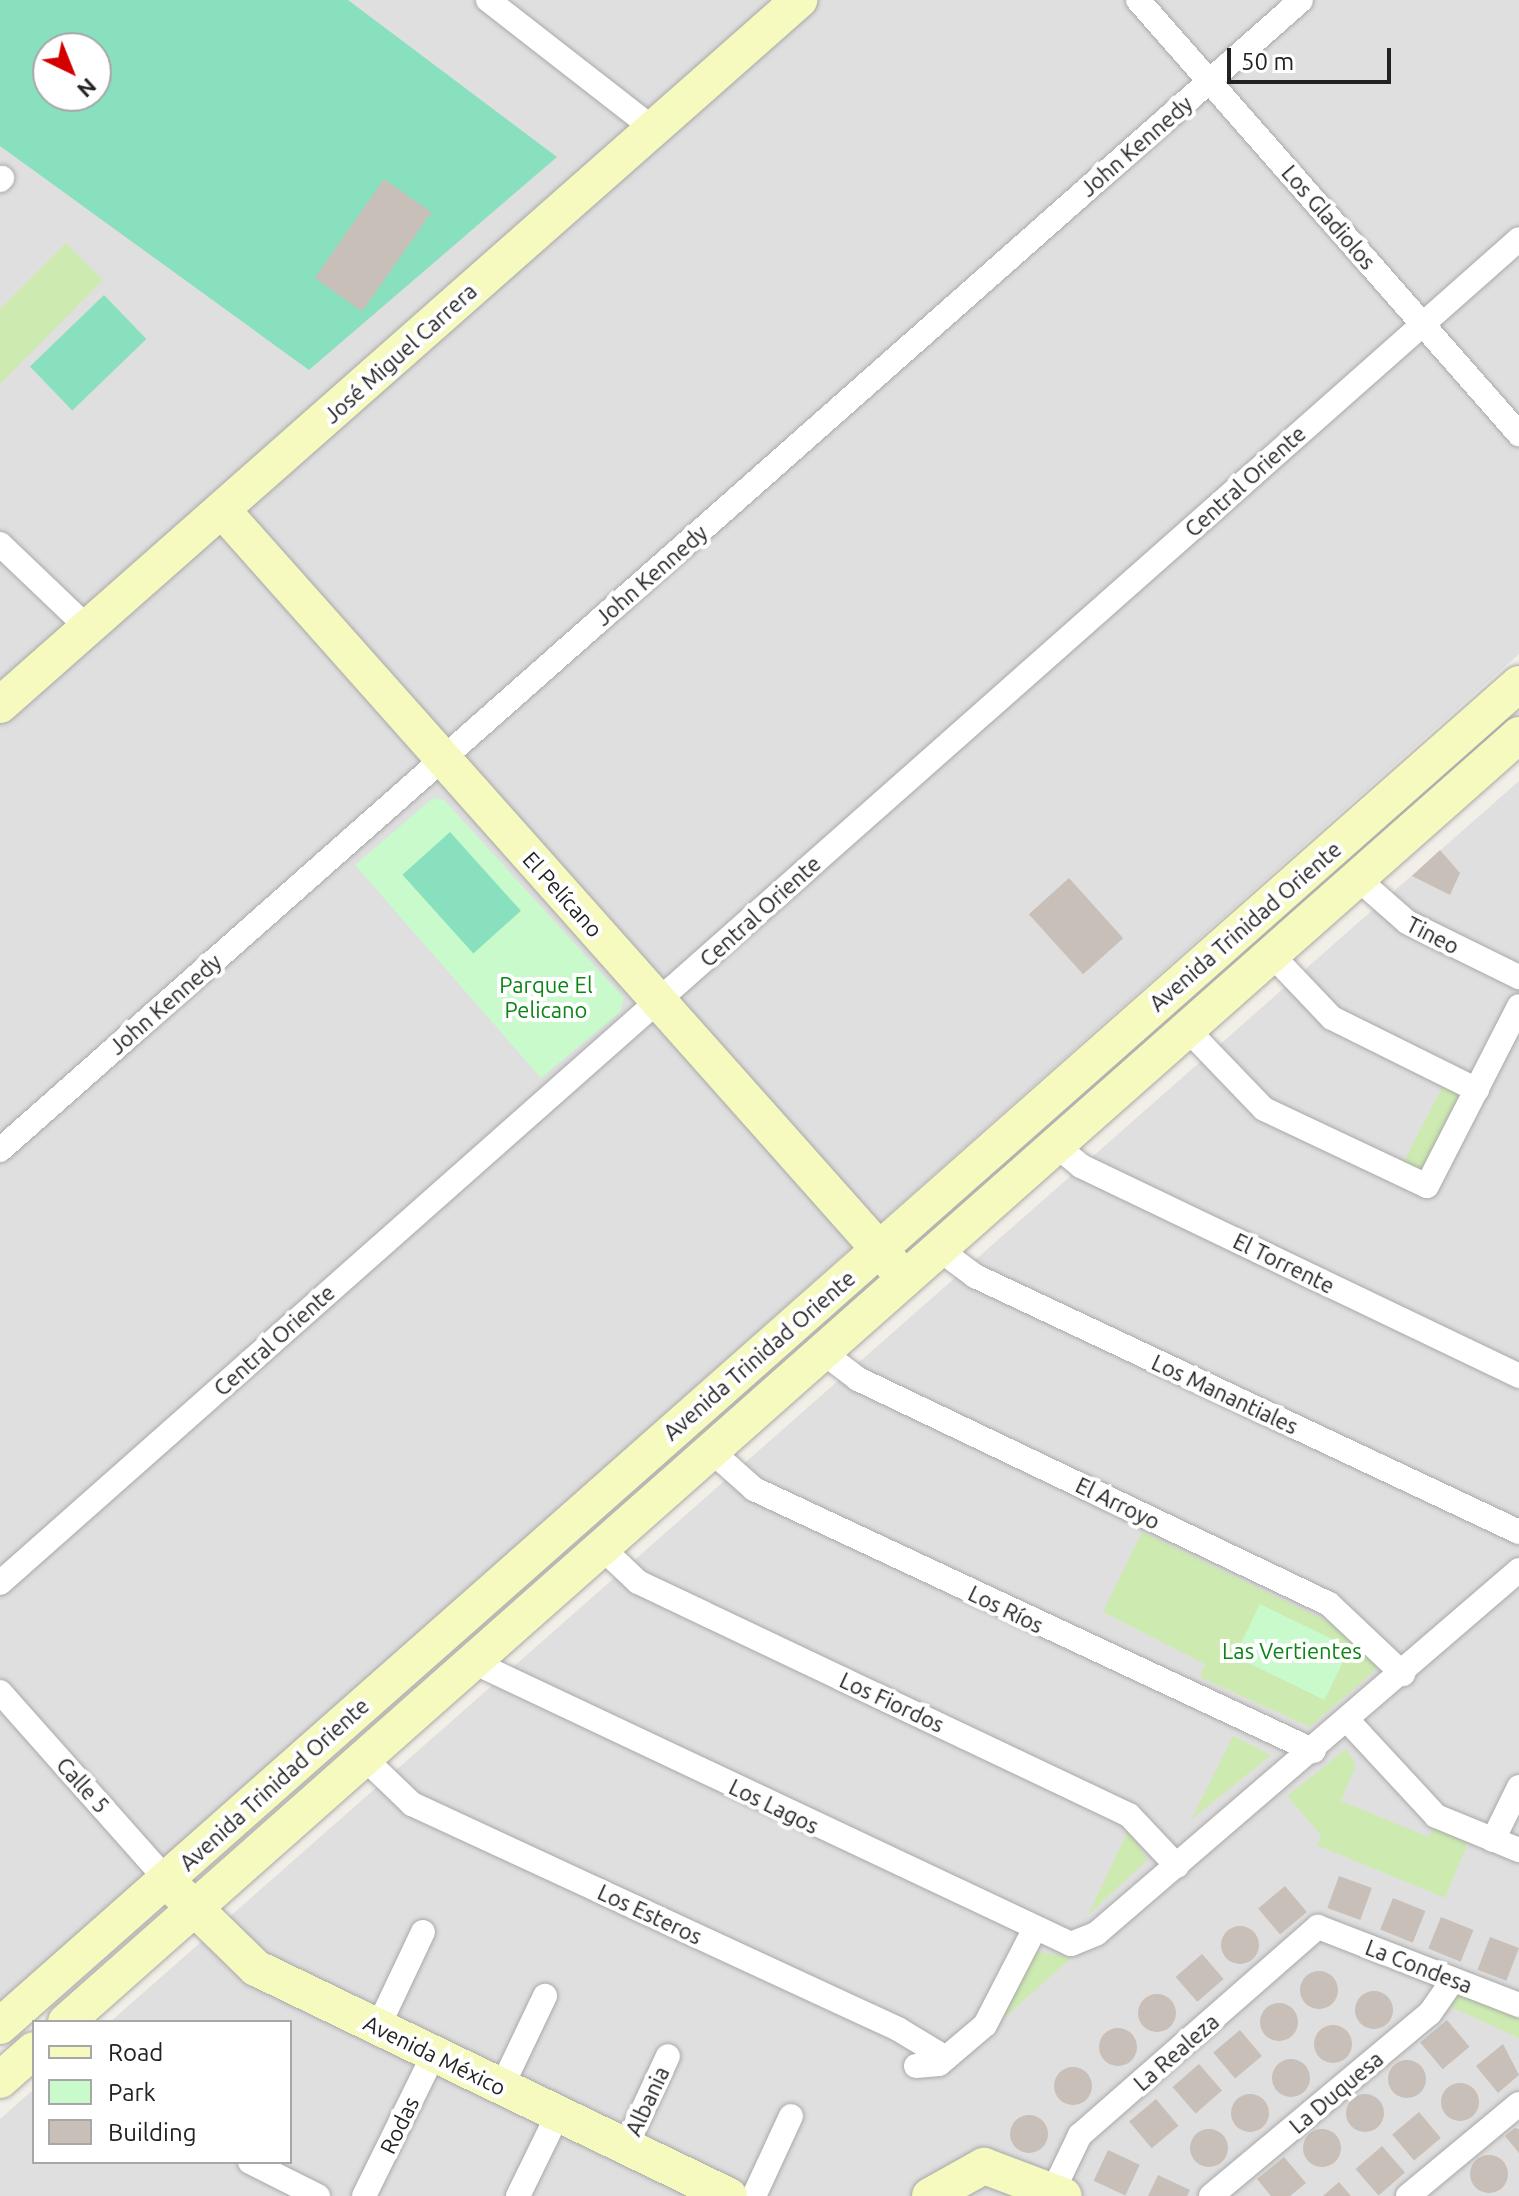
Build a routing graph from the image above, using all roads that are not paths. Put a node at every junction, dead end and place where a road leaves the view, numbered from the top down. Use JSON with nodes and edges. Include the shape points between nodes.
{"nodes":[{"id":1,"x":799,"y":0,"type":"edge"},
{"id":2,"x":1138,"y":0,"type":"edge"},
{"id":3,"x":1301,"y":0,"type":"edge"},
{"id":4,"x":503,"y":5,"type":"edge"},
{"id":5,"x":1209,"y":81,"type":"junction"},
{"id":6,"x":654,"y":129,"type":"junction"},
{"id":7,"x":1519,"y":239,"type":"edge"},
{"id":8,"x":1423,"y":324,"type":"junction"},
{"id":9,"x":1519,"y":434,"type":"edge"},
{"id":10,"x":223,"y":511,"type":"junction"},
{"id":11,"x":0,"y":544,"type":"edge"},
{"id":12,"x":88,"y":628,"type":"junction"},
{"id":13,"x":1519,"y":684,"type":"edge"},
{"id":14,"x":0,"y":705,"type":"edge"},
{"id":15,"x":1519,"y":735,"type":"edge"},
{"id":16,"x":443,"y":759,"type":"junction"},
{"id":17,"x":1357,"y":878,"type":"junction"},
{"id":18,"x":1271,"y":954,"type":"junction"},
{"id":19,"x":1519,"y":977,"type":"edge"},
{"id":20,"x":658,"y":1001,"type":"junction"},
{"id":21,"x":1519,"y":1006,"type":"edge"},
{"id":22,"x":1186,"y":1028,"type":"junction"},
{"id":23,"x":1477,"y":1090,"type":"junction"},
{"id":24,"x":1054,"y":1144,"type":"junction"},
{"id":25,"x":0,"y":1150,"type":"edge"},
{"id":26,"x":936,"y":1247,"type":"junction"},
{"id":27,"x":878,"y":1249,"type":"junction"},
{"id":28,"x":903,"y":1276,"type":"junction"},
{"id":29,"x":820,"y":1350,"type":"junction"},
{"id":30,"x":1519,"y":1376,"type":"edge"},
{"id":31,"x":709,"y":1449,"type":"junction"},
{"id":32,"x":1519,"y":1532,"type":"edge"},
{"id":33,"x":600,"y":1546,"type":"junction"},
{"id":34,"x":1519,"y":1570,"type":"edge"},
{"id":35,"x":0,"y":1583,"type":"edge"},
{"id":36,"x":471,"y":1661,"type":"junction"},
{"id":37,"x":1403,"y":1674,"type":"junction"},
{"id":38,"x":0,"y":1692,"type":"edge"},
{"id":39,"x":1349,"y":1722,"type":"junction"},
{"id":40,"x":1314,"y":1751,"type":"junction"},
{"id":41,"x":363,"y":1757,"type":"junction"},
{"id":42,"x":1519,"y":1787,"type":"edge"},
{"id":43,"x":1493,"y":1840,"type":"junction"},
{"id":44,"x":1519,"y":1850,"type":"edge"},
{"id":45,"x":1177,"y":1866,"type":"junction"},
{"id":46,"x":166,"y":1879,"type":"junction"},
{"id":47,"x":193,"y":1908,"type":"junction"},
{"id":48,"x":1318,"y":1927,"type":"joint"},
{"id":49,"x":1034,"y":1930,"type":"junction"},
{"id":50,"x":423,"y":1932,"type":"dead end"},
{"id":51,"x":1453,"y":1980,"type":"junction"},
{"id":52,"x":545,"y":1996,"type":"dead end"},
{"id":53,"x":1519,"y":2005,"type":"edge"},
{"id":54,"x":68,"y":2020,"type":"edge"},
{"id":55,"x":0,"y":2026,"type":"edge"},
{"id":56,"x":378,"y":2027,"type":"junction"},
{"id":57,"x":32,"y":2052,"type":"edge"},
{"id":58,"x":434,"y":2054,"type":"junction"},
{"id":59,"x":668,"y":2056,"type":"dead end"},
{"id":60,"x":946,"y":2058,"type":"junction"},
{"id":61,"x":916,"y":2066,"type":"dead end"},
{"id":62,"x":0,"y":2080,"type":"edge"},
{"id":63,"x":502,"y":2086,"type":"junction"},
{"id":64,"x":1519,"y":2104,"type":"edge"},
{"id":65,"x":558,"y":2114,"type":"junction"},
{"id":66,"x":791,"y":2116,"type":"dead end"},
{"id":67,"x":626,"y":2146,"type":"junction"},
{"id":68,"x":254,"y":2164,"type":"edge"},
{"id":69,"x":687,"y":2187,"type":"edge"},
{"id":70,"x":1058,"y":2193,"type":"edge"},
{"id":71,"x":318,"y":2196,"type":"edge"},
{"id":72,"x":364,"y":2196,"type":"edge"},
{"id":73,"x":518,"y":2196,"type":"edge"},
{"id":74,"x":729,"y":2196,"type":"edge"},
{"id":75,"x":754,"y":2196,"type":"edge"},
{"id":76,"x":930,"y":2196,"type":"edge"},
{"id":77,"x":1211,"y":2196,"type":"edge"},
{"id":78,"x":1408,"y":2196,"type":"edge"}],
"edges":[{"from":1,"to":6,"type":"main road","name":"José Miguel Carrera"},
{"from":2,"to":5,"type":"street","name":"Los Gladiolos"},
{"from":3,"to":5,"type":"street","name":"John Kennedy"},
{"from":4,"to":6,"type":"street"},
{"from":5,"to":8,"type":"street","name":"Los Gladiolos"},
{"from":5,"to":16,"type":"street","name":"John Kennedy"},
{"from":6,"to":10,"type":"main road","name":"José Miguel Carrera"},
{"from":7,"to":8,"type":"street","name":"Central Oriente"},
{"from":8,"to":9,"type":"street","name":"Los Gladiolos"},
{"from":8,"to":20,"type":"street","name":"Central Oriente"},
{"from":10,"to":12,"type":"main road","name":"José Miguel Carrera"},
{"from":10,"to":16,"type":"main road","name":"El Pelícano"},
{"from":11,"to":12,"type":"street"},
{"from":12,"to":14,"type":"main road","name":"José Miguel Carrera"},
{"from":13,"to":27,"type":"main road","name":"Avenida Trinidad Oriente"},
{"from":15,"to":17,"type":"main road","name":"Avenida Trinidad Oriente"},
{"from":16,"to":20,"type":"main road","name":"El Pelícano"},
{"from":16,"to":25,"type":"street","name":"John Kennedy"},
{"from":17,"to":18,"type":"main road","name":"Avenida Trinidad Oriente"},
{"from":17,"to":19,"type":"street","name":"Tineo","via":[[1407,922]]},
{"from":18,"to":22,"type":"main road","name":"Avenida Trinidad Oriente"},
{"from":18,"to":23,"type":"street","via":[[1332,1018]]},
{"from":20,"to":27,"type":"main road","name":"El Pelícano"},
{"from":20,"to":35,"type":"street","name":"Central Oriente"},
{"from":21,"to":23,"type":"street"},
{"from":22,"to":23,"type":"street","via":[[1264,1109],[1427,1186]]},
{"from":22,"to":24,"type":"main road","name":"Avenida Trinidad Oriente"},
{"from":24,"to":26,"type":"main road","name":"Avenida Trinidad Oriente"},
{"from":24,"to":30,"type":"street","name":"El Torrente","via":[[1081,1166]]},
{"from":26,"to":28,"type":"main road","name":"Avenida Trinidad Oriente"},
{"from":26,"to":32,"type":"street","name":"Los Manantiales","via":[[975,1276]]},
{"from":27,"to":28,"type":"main road","name":"El Pelícano"},
{"from":27,"to":46,"type":"main road","name":"Avenida Trinidad Oriente"},
{"from":28,"to":29,"type":"main road","name":"Avenida Trinidad Oriente"},
{"from":29,"to":31,"type":"main road","name":"Avenida Trinidad Oriente"},
{"from":29,"to":37,"type":"street","name":"El Arroyo","via":[[858,1379],[1329,1604]]},
{"from":31,"to":33,"type":"main road","name":"Avenida Trinidad Oriente"},
{"from":31,"to":40,"type":"street","name":"Los Ríos","via":[[754,1489]]},
{"from":33,"to":36,"type":"main road","name":"Avenida Trinidad Oriente"},
{"from":33,"to":45,"type":"street","name":"Los Fiordos","via":[[638,1582],[1129,1815]]},
{"from":34,"to":37,"type":"street"},
{"from":36,"to":41,"type":"main road","name":"Avenida Trinidad Oriente"},
{"from":36,"to":49,"type":"street","name":"Los Lagos"},
{"from":37,"to":39,"type":"street"},
{"from":38,"to":46,"type":"street","name":"Calle 5"},
{"from":39,"to":40,"type":"street"},
{"from":39,"to":43,"type":"street","via":[[1436,1816]]},
{"from":40,"to":45,"type":"street"},
{"from":41,"to":47,"type":"main road","name":"Avenida Trinidad Oriente"},
{"from":41,"to":60,"type":"street","name":"Los Esteros","via":[[412,1804],[898,2029]]},
{"from":42,"to":43,"type":"street"},
{"from":43,"to":44,"type":"street"},
{"from":45,"to":49,"type":"street","name":"Los Lagos","via":[[1079,1943]]},
{"from":46,"to":47,"type":"main road","name":"Avenida México"},
{"from":46,"to":55,"type":"main road","name":"Avenida Trinidad Oriente"},
{"from":47,"to":54,"type":"main road","name":"Avenida Trinidad Oriente"},
{"from":47,"to":56,"type":"main road","name":"Avenida México","via":[[256,1968]]},
{"from":48,"to":51,"type":"street","name":"La Condesa"},
{"from":48,"to":70,"type":"street","name":"La Realeza","via":[[1080,2135]]},
{"from":49,"to":60,"type":"street","via":[[985,2025]]},
{"from":50,"to":56,"type":"street"},
{"from":51,"to":53,"type":"street","name":"La Condesa"},
{"from":51,"to":77,"type":"street","name":"La Duquesa","via":[[1430,2013]]},
{"from":52,"to":63,"type":"street"},
{"from":56,"to":58,"type":"main road","name":"Avenida México"},
{"from":57,"to":62,"type":"main road"},
{"from":58,"to":63,"type":"main road","name":"Avenida México"},
{"from":58,"to":72,"type":"street","name":"Rodas"},
{"from":59,"to":67,"type":"street","name":"Albania"},
{"from":60,"to":61,"type":"street"},
{"from":63,"to":65,"type":"main road","name":"Avenida México"},
{"from":64,"to":78,"type":"street"},
{"from":65,"to":67,"type":"main road","name":"Avenida México"},
{"from":65,"to":73,"type":"street"},
{"from":66,"to":75,"type":"street"},
{"from":67,"to":69,"type":"main road","name":"Avenida México"},
{"from":68,"to":71,"type":"street"},
{"from":69,"to":74,"type":"main road","name":"Avenida México"},
{"from":70,"to":76,"type":"main road","via":[[984,2166]]}]}
